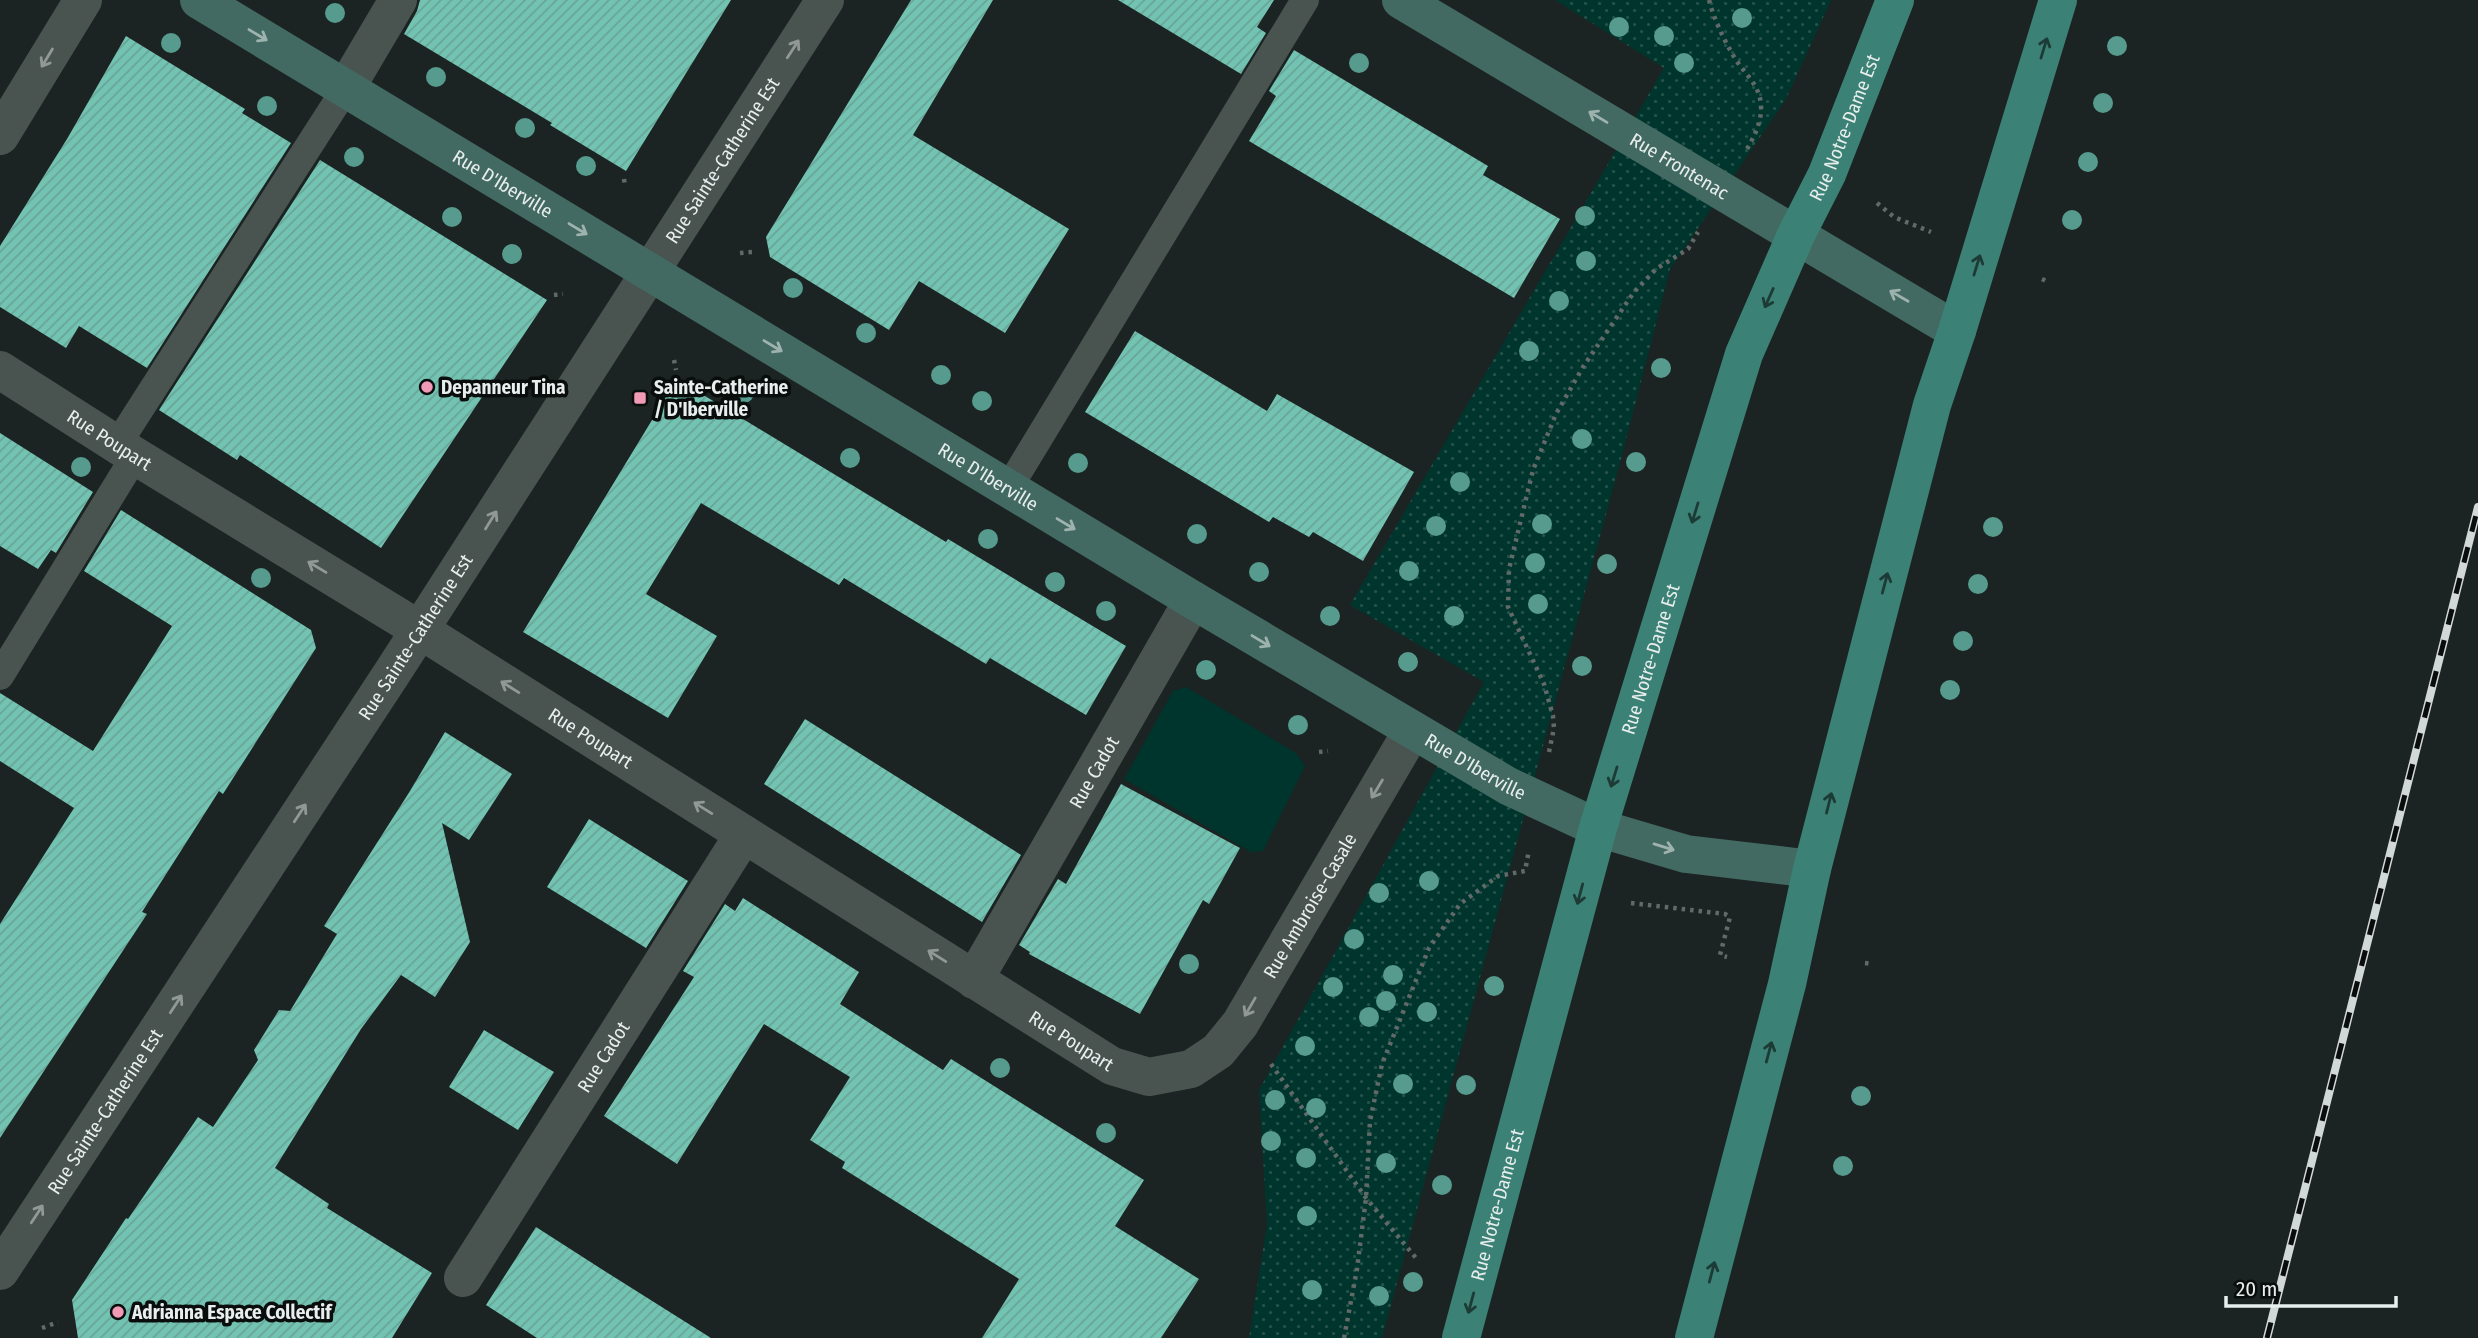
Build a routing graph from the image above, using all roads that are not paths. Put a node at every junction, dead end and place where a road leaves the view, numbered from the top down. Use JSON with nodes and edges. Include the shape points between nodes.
{"nodes":[{"id":1,"x":83,"y":0,"type":"edge"},
{"id":2,"x":199,"y":0,"type":"edge"},
{"id":3,"x":398,"y":0,"type":"edge"},
{"id":4,"x":825,"y":0,"type":"edge"},
{"id":5,"x":1305,"y":0,"type":"edge"},
{"id":6,"x":1401,"y":0,"type":"edge"},
{"id":7,"x":1895,"y":0,"type":"edge"},
{"id":8,"x":2058,"y":0,"type":"edge"},
{"id":9,"x":346,"y":88,"type":"junction"},
{"id":10,"x":0,"y":136,"type":"edge"},
{"id":11,"x":1796,"y":236,"type":"junction"},
{"id":12,"x":650,"y":271,"type":"junction"},
{"id":13,"x":1958,"y":331,"type":"junction"},
{"id":14,"x":0,"y":370,"type":"edge"},
{"id":15,"x":126,"y":451,"type":"junction"},
{"id":16,"x":1008,"y":489,"type":"junction"},
{"id":17,"x":1192,"y":600,"type":"junction"},
{"id":18,"x":420,"y":630,"type":"junction"},
{"id":19,"x":0,"y":676,"type":"edge"},
{"id":20,"x":1412,"y":731,"type":"junction"},
{"id":21,"x":1598,"y":828,"type":"junction"},
{"id":22,"x":744,"y":834,"type":"junction"},
{"id":23,"x":1812,"y":869,"type":"junction"},
{"id":24,"x":974,"y":980,"type":"junction"},
{"id":25,"x":1191,"y":1069,"type":"joint"},
{"id":26,"x":0,"y":1271,"type":"edge"},
{"id":27,"x":463,"y":1278,"type":"dead end"},
{"id":28,"x":1461,"y":1338,"type":"edge"},
{"id":29,"x":1694,"y":1338,"type":"edge"}],
"edges":[{"from":1,"to":10,"type":"street","one_way":true},
{"from":2,"to":9,"type":"main road","name":"Rue D'Iberville","one_way":true},
{"from":3,"to":9,"type":"street"},
{"from":12,"to":4,"type":"street","name":"Rue Sainte-Catherine Est","one_way":true},
{"from":5,"to":16,"type":"lane"},
{"from":11,"to":6,"type":"main road","name":"Rue Frontenac","one_way":true},
{"from":7,"to":11,"type":"main road","name":"Rue Notre-Dame Est","via":[[1827,174]]},
{"from":13,"to":8,"type":"main road","one_way":true},
{"from":9,"to":12,"type":"main road","name":"Rue D'Iberville","one_way":true},
{"from":9,"to":15,"type":"lane"},
{"from":13,"to":11,"type":"main road","name":"Rue Frontenac","one_way":true},
{"from":11,"to":21,"type":"main road","name":"Rue Notre-Dame Est","one_way":true,"via":[[1744,354]]},
{"from":12,"to":16,"type":"main road","name":"Rue D'Iberville","one_way":true},
{"from":18,"to":12,"type":"street","name":"Rue Sainte-Catherine Est","one_way":true},
{"from":23,"to":13,"type":"main road","one_way":true,"via":[[1932,405]]},
{"from":14,"to":15,"type":"street","name":"Rue Poupart"},
{"from":18,"to":15,"type":"street","name":"Rue Poupart","one_way":true},
{"from":15,"to":19,"type":"lane"},
{"from":16,"to":17,"type":"main road","name":"Rue D'Iberville","one_way":true},
{"from":17,"to":20,"type":"main road","name":"Rue D'Iberville","one_way":true},
{"from":17,"to":24,"type":"street","name":"Rue Cadot"},
{"from":22,"to":18,"type":"street","name":"Rue Poupart","one_way":true},
{"from":26,"to":18,"type":"street","name":"Rue Sainte-Catherine Est","one_way":true},
{"from":20,"to":21,"type":"main road","name":"Rue D'Iberville","via":[[1508,786]]},
{"from":20,"to":25,"type":"street","name":"Rue Ambroise-Casale","one_way":true,"via":[[1240,1024],[1218,1051]]},
{"from":21,"to":23,"type":"main road","name":"Rue D'Iberville","one_way":true,"via":[[1686,854]]},
{"from":21,"to":28,"type":"main road","name":"Rue Notre-Dame Est","one_way":true},
{"from":24,"to":22,"type":"street","name":"Rue Poupart","one_way":true},
{"from":22,"to":27,"type":"street","name":"Rue Cadot"},
{"from":29,"to":23,"type":"main road","one_way":true,"via":[[1787,984]]},
{"from":24,"to":25,"type":"street","name":"Rue Poupart","via":[[1112,1066],[1149,1077]]}]}
